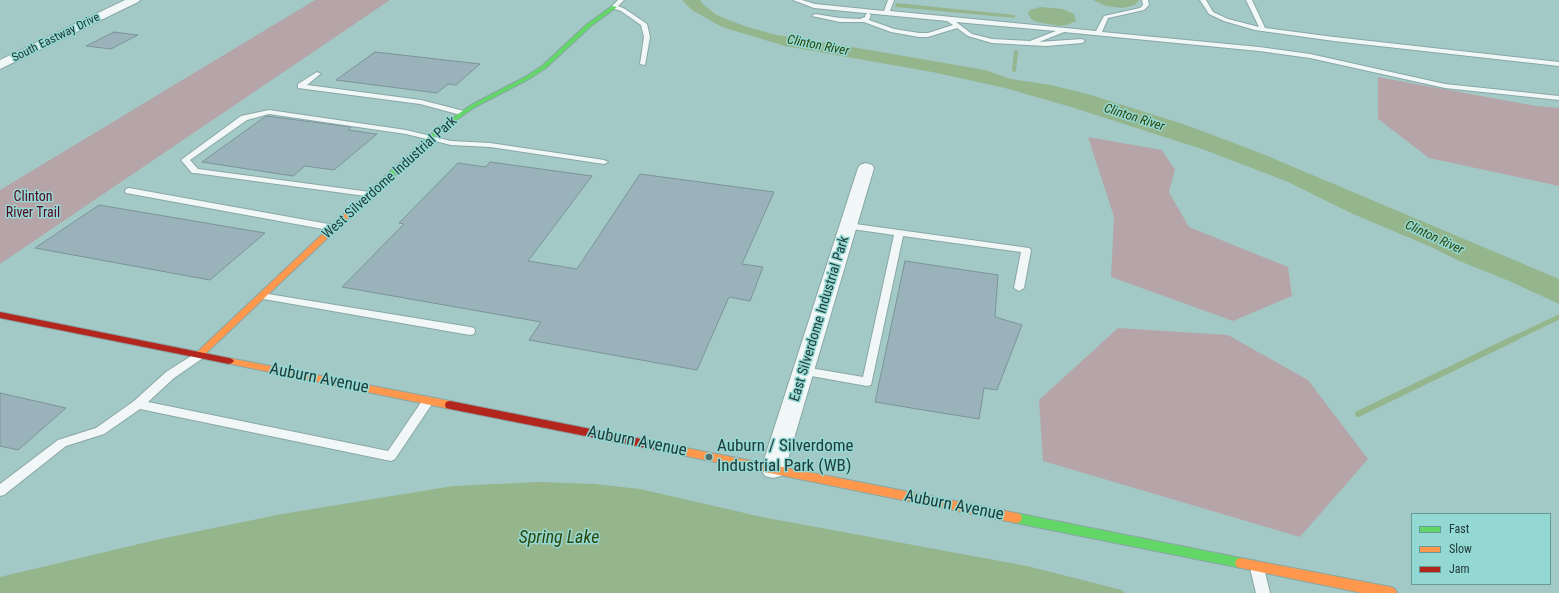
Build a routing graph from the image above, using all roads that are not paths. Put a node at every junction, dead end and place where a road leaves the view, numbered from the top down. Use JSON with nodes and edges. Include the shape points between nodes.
{"nodes":[{"id":1,"x":134,"y":0,"type":"edge"},
{"id":2,"x":796,"y":0,"type":"edge"},
{"id":3,"x":891,"y":0,"type":"edge"},
{"id":4,"x":1145,"y":0,"type":"edge"},
{"id":5,"x":1203,"y":0,"type":"edge"},
{"id":6,"x":1249,"y":0,"type":"edge"},
{"id":7,"x":618,"y":4,"type":"edge"},
{"id":8,"x":868,"y":11,"type":"junction"},
{"id":9,"x":886,"y":13,"type":"junction"},
{"id":10,"x":815,"y":16,"type":"dead end"},
{"id":11,"x":949,"y":19,"type":"junction"},
{"id":12,"x":864,"y":20,"type":"junction"},
{"id":13,"x":958,"y":26,"type":"junction"},
{"id":14,"x":1263,"y":29,"type":"junction"},
{"id":15,"x":1065,"y":30,"type":"junction"},
{"id":16,"x":1098,"y":34,"type":"junction"},
{"id":17,"x":1082,"y":41,"type":"dead end"},
{"id":18,"x":1031,"y":43,"type":"junction"},
{"id":19,"x":643,"y":64,"type":"dead end"},
{"id":20,"x":1559,"y":64,"type":"edge"},
{"id":21,"x":0,"y":65,"type":"edge"},
{"id":22,"x":317,"y":74,"type":"dead end"},
{"id":23,"x":1559,"y":98,"type":"edge"},
{"id":24,"x":461,"y":113,"type":"junction"},
{"id":25,"x":430,"y":138,"type":"junction"},
{"id":26,"x":604,"y":162,"type":"dead end"},
{"id":27,"x":866,"y":168,"type":"dead end"},
{"id":28,"x":129,"y":191,"type":"dead end"},
{"id":29,"x":370,"y":195,"type":"junction"},
{"id":30,"x":848,"y":226,"type":"junction"},
{"id":31,"x":334,"y":228,"type":"junction"},
{"id":32,"x":899,"y":233,"type":"junction"},
{"id":33,"x":1019,"y":288,"type":"dead end"},
{"id":34,"x":262,"y":296,"type":"junction"},
{"id":35,"x":0,"y":315,"type":"edge"},
{"id":36,"x":470,"y":331,"type":"dead end"},
{"id":37,"x":200,"y":355,"type":"junction"},
{"id":38,"x":804,"y":371,"type":"junction"},
{"id":39,"x":428,"y":400,"type":"junction"},
{"id":40,"x":138,"y":404,"type":"junction"},
{"id":41,"x":773,"y":469,"type":"junction"},
{"id":42,"x":0,"y":492,"type":"edge"},
{"id":43,"x":1256,"y":566,"type":"junction"},
{"id":44,"x":1262,"y":593,"type":"edge"},
{"id":45,"x":1391,"y":593,"type":"edge"}],
"edges":[{"from":1,"to":21,"type":"street","name":"South Eastway Drive"},
{"from":2,"to":8,"type":"lane","via":[[814,6]]},
{"from":3,"to":9,"type":"lane"},
{"from":4,"to":16,"type":"lane","via":[[1146,4],[1142,9],[1106,17]]},
{"from":5,"to":14,"type":"lane","via":[[1212,13],[1226,20]]},
{"from":6,"to":14,"type":"lane"},
{"from":7,"to":19,"type":"lane","via":[[644,24],[647,37]]},
{"from":7,"to":24,"type":"main road","name":"West Silverdome Industrial Park","via":[[589,25],[555,58],[536,72]]},
{"from":8,"to":9,"type":"lane"},
{"from":8,"to":12,"type":"lane","via":[[868,18]]},
{"from":9,"to":11,"type":"lane"},
{"from":10,"to":12,"type":"lane"},
{"from":11,"to":13,"type":"lane"},
{"from":11,"to":15,"type":"lane"},
{"from":12,"to":13,"type":"lane","via":[[893,31],[918,35],[928,35]]},
{"from":13,"to":18,"type":"lane","via":[[970,35],[992,42]]},
{"from":14,"to":20,"type":"lane","via":[[1334,40]]},
{"from":15,"to":16,"type":"lane"},
{"from":15,"to":18,"type":"lane"},
{"from":16,"to":23,"type":"lane","via":[[1310,56],[1445,86]]},
{"from":17,"to":18,"type":"lane"},
{"from":22,"to":24,"type":"lane","via":[[301,86],[421,102]]},
{"from":24,"to":25,"type":"main road","name":"West Silverdome Industrial Park"},
{"from":25,"to":26,"type":"lane","via":[[451,143],[490,145]]},
{"from":25,"to":29,"type":"main road","name":"West Silverdome Industrial Park"},
{"from":25,"to":29,"type":"lane","via":[[406,132],[269,112],[244,118],[185,160],[195,171]]},
{"from":27,"to":30,"type":"street","name":"East Silverdome Industrial Park"},
{"from":28,"to":31,"type":"lane"},
{"from":29,"to":31,"type":"main road","name":"West Silverdome Industrial Park"},
{"from":30,"to":32,"type":"lane"},
{"from":30,"to":38,"type":"street","name":"East Silverdome Industrial Park"},
{"from":31,"to":34,"type":"main road","name":"West Silverdome Industrial Park"},
{"from":32,"to":33,"type":"lane","via":[[1026,250]]},
{"from":32,"to":38,"type":"lane","via":[[867,382]]},
{"from":34,"to":36,"type":"lane"},
{"from":34,"to":37,"type":"main road","name":"West Silverdome Industrial Park"},
{"from":35,"to":37,"type":"main road","name":"Auburn Avenue"},
{"from":37,"to":39,"type":"main road","name":"Auburn Avenue"},
{"from":37,"to":40,"type":"lane","via":[[170,375]]},
{"from":38,"to":41,"type":"street","name":"East Silverdome Industrial Park"},
{"from":39,"to":40,"type":"lane","via":[[391,456]]},
{"from":39,"to":41,"type":"main road","name":"Auburn Avenue"},
{"from":40,"to":42,"type":"lane","via":[[100,431],[62,443]]},
{"from":41,"to":43,"type":"main road","name":"Auburn Avenue"},
{"from":43,"to":44,"type":"lane"},
{"from":43,"to":45,"type":"main road","name":"Auburn Avenue"}]}
